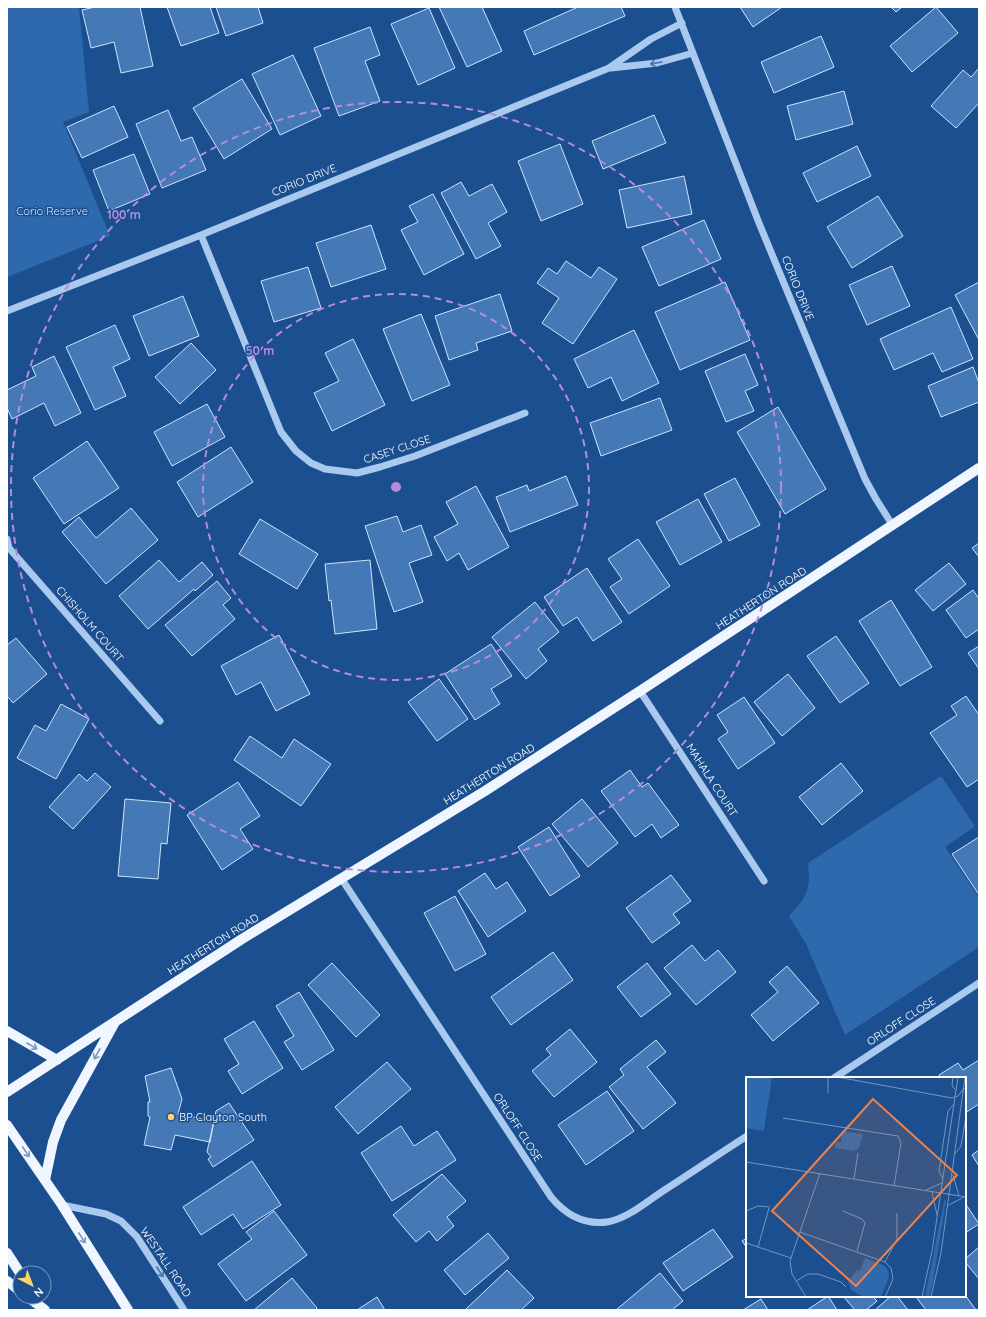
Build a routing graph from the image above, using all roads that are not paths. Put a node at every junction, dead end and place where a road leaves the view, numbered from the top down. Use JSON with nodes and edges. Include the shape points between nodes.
{"nodes":[{"id":1,"x":675,"y":7,"type":"edge"},
{"id":2,"x":682,"y":23,"type":"junction"},
{"id":3,"x":693,"y":53,"type":"junction"},
{"id":4,"x":609,"y":68,"type":"junction"},
{"id":5,"x":201,"y":234,"type":"junction"},
{"id":6,"x":7,"y":311,"type":"edge"},
{"id":7,"x":525,"y":413,"type":"dead end"},
{"id":8,"x":979,"y":468,"type":"edge"},
{"id":9,"x":892,"y":526,"type":"junction"},
{"id":10,"x":7,"y":539,"type":"edge"},
{"id":11,"x":640,"y":691,"type":"junction"},
{"id":12,"x":160,"y":721,"type":"dead end"},
{"id":13,"x":341,"y":878,"type":"junction"},
{"id":14,"x":764,"y":881,"type":"dead end"},
{"id":15,"x":979,"y":983,"type":"edge"},
{"id":16,"x":116,"y":1020,"type":"junction"},
{"id":17,"x":7,"y":1031,"type":"edge"},
{"id":18,"x":57,"y":1060,"type":"junction"},
{"id":19,"x":836,"y":1077,"type":"edge"},
{"id":20,"x":7,"y":1092,"type":"edge"},
{"id":21,"x":7,"y":1125,"type":"edge"},
{"id":22,"x":746,"y":1137,"type":"edge"},
{"id":23,"x":45,"y":1180,"type":"junction"},
{"id":24,"x":62,"y":1205,"type":"junction"},
{"id":25,"x":7,"y":1253,"type":"edge"},
{"id":26,"x":15,"y":1265,"type":"edge"},
{"id":27,"x":128,"y":1310,"type":"edge"},
{"id":28,"x":184,"y":1310,"type":"edge"}],
"edges":[{"from":1,"to":2,"type":"street","name":"CORIO DRIVE"},
{"from":2,"to":3,"type":"street","name":"CORIO DRIVE"},
{"from":2,"to":4,"type":"street","name":"CORIO DRIVE","via":[[651,39]]},
{"from":3,"to":4,"type":"street","name":"CORIO DRIVE","one_way":true,"via":[[657,63]]},
{"from":3,"to":9,"type":"street","name":"CORIO DRIVE","via":[[865,479]]},
{"from":4,"to":5,"type":"street","name":"CORIO DRIVE"},
{"from":5,"to":6,"type":"street","name":"CORIO DRIVE"},
{"from":5,"to":7,"type":"street","name":"CASEY CLOSE","via":[[281,432],[296,451],[311,463],[340,472],[372,469],[415,456]]},
{"from":8,"to":9,"type":"main road","name":"HEATHERTON ROAD"},
{"from":9,"to":11,"type":"main road","name":"HEATHERTON ROAD"},
{"from":10,"to":12,"type":"street","name":"CHISHOLM COURT","via":[[9,548]]},
{"from":11,"to":13,"type":"main road","name":"HEATHERTON ROAD","via":[[485,791]]},
{"from":11,"to":14,"type":"street","name":"MAHALA COURT"},
{"from":13,"to":16,"type":"main road","name":"HEATHERTON ROAD"},
{"from":13,"to":22,"type":"street","name":"ORLOFF CLOSE","via":[[551,1197],[567,1213],[587,1221],[616,1220]]},
{"from":15,"to":19,"type":"street","name":"ORLOFF CLOSE"},
{"from":16,"to":18,"type":"main road","name":"HEATHERTON ROAD"},
{"from":16,"to":23,"type":"main road","one_way":true,"via":[[61,1120],[53,1142]]},
{"from":17,"to":18,"type":"main road","one_way":true},
{"from":18,"to":20,"type":"main road","name":"HEATHERTON ROAD"},
{"from":21,"to":23,"type":"main road","one_way":true},
{"from":23,"to":24,"type":"main road"},
{"from":24,"to":27,"type":"main road","one_way":true},
{"from":24,"to":28,"type":"street","name":"WESTALL ROAD","one_way":true,"via":[[106,1214],[121,1221],[137,1237]]},
{"from":25,"to":26,"type":"main road"}]}
